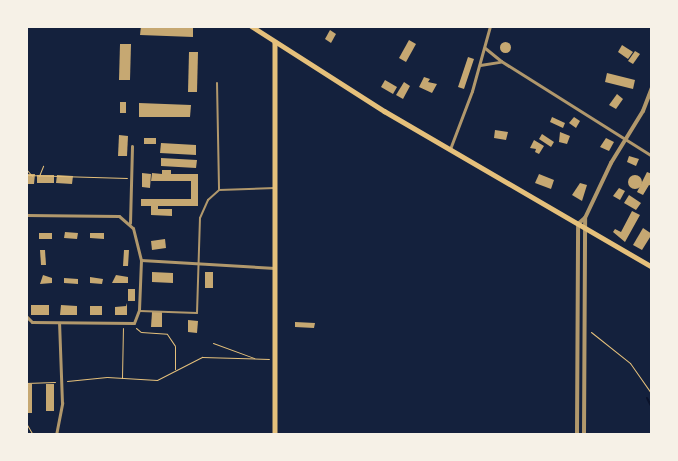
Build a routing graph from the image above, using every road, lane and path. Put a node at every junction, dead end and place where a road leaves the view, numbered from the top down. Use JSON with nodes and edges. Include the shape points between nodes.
{"nodes":[{"id":1,"x":490,"y":26,"type":"edge"},
{"id":2,"x":254,"y":27,"type":"edge"},
{"id":3,"x":275,"y":43,"type":"junction"},
{"id":4,"x":485,"y":48,"type":"junction"},
{"id":5,"x":501,"y":62,"type":"junction"},
{"id":6,"x":480,"y":65,"type":"junction"},
{"id":7,"x":218,"y":83,"type":"dead end"},
{"id":8,"x":652,"y":87,"type":"edge"},
{"id":9,"x":625,"y":139,"type":"junction"},
{"id":10,"x":132,"y":146,"type":"dead end"},
{"id":11,"x":450,"y":149,"type":"junction"},
{"id":12,"x":652,"y":156,"type":"edge"},
{"id":13,"x":43,"y":166,"type":"dead end"},
{"id":14,"x":26,"y":169,"type":"edge"},
{"id":15,"x":26,"y":175,"type":"edge"},
{"id":16,"x":32,"y":176,"type":"junction"},
{"id":17,"x":39,"y":176,"type":"junction"},
{"id":18,"x":130,"y":178,"type":"junction"},
{"id":19,"x":275,"y":188,"type":"junction"},
{"id":20,"x":219,"y":190,"type":"junction"},
{"id":21,"x":26,"y":216,"type":"edge"},
{"id":22,"x":585,"y":218,"type":"junction"},
{"id":23,"x":130,"y":224,"type":"junction"},
{"id":24,"x":578,"y":224,"type":"junction"},
{"id":25,"x":585,"y":228,"type":"junction"},
{"id":26,"x":141,"y":260,"type":"junction"},
{"id":27,"x":198,"y":262,"type":"junction"},
{"id":28,"x":652,"y":266,"type":"edge"},
{"id":29,"x":275,"y":268,"type":"junction"},
{"id":30,"x":139,"y":310,"type":"junction"},
{"id":31,"x":26,"y":316,"type":"edge"},
{"id":32,"x":59,"y":323,"type":"junction"},
{"id":33,"x":134,"y":323,"type":"junction"},
{"id":34,"x":122,"y":325,"type":"junction"},
{"id":35,"x":584,"y":327,"type":"junction"},
{"id":36,"x":212,"y":343,"type":"dead end"},
{"id":37,"x":275,"y":358,"type":"junction"},
{"id":38,"x":259,"y":360,"type":"junction"},
{"id":39,"x":175,"y":370,"type":"junction"},
{"id":40,"x":122,"y":378,"type":"junction"},
{"id":41,"x":61,"y":381,"type":"junction"},
{"id":42,"x":26,"y":383,"type":"edge"},
{"id":43,"x":652,"y":394,"type":"edge"},
{"id":44,"x":26,"y":423,"type":"edge"},
{"id":45,"x":33,"y":435,"type":"edge"},
{"id":46,"x":56,"y":435,"type":"edge"},
{"id":47,"x":275,"y":435,"type":"edge"},
{"id":48,"x":577,"y":435,"type":"edge"},
{"id":49,"x":584,"y":435,"type":"edge"}],
"edges":[{"from":1,"to":4,"type":"street"},
{"from":2,"to":3,"type":"main road"},
{"from":3,"to":11,"type":"main road"},
{"from":3,"to":19,"type":"main road"},
{"from":4,"to":5,"type":"street"},
{"from":4,"to":6,"type":"street"},
{"from":5,"to":6,"type":"street"},
{"from":5,"to":9,"type":"street"},
{"from":6,"to":11,"type":"street"},
{"from":7,"to":20,"type":"lane"},
{"from":8,"to":9,"type":"street","via":[[643,111]]},
{"from":9,"to":12,"type":"street"},
{"from":9,"to":22,"type":"street"},
{"from":10,"to":18,"type":"street"},
{"from":11,"to":24,"type":"main road"},
{"from":13,"to":17,"type":"path"},
{"from":14,"to":16,"type":"path"},
{"from":15,"to":16,"type":"path"},
{"from":16,"to":17,"type":"path"},
{"from":17,"to":18,"type":"path"},
{"from":18,"to":23,"type":"street"},
{"from":19,"to":20,"type":"lane"},
{"from":19,"to":29,"type":"main road"},
{"from":20,"to":27,"type":"lane","via":[[208,200],[200,218]]},
{"from":21,"to":23,"type":"street","via":[[114,215]]},
{"from":22,"to":24,"type":"street"},
{"from":22,"to":25,"type":"street"},
{"from":23,"to":26,"type":"street"},
{"from":24,"to":25,"type":"main road"},
{"from":24,"to":48,"type":"street"},
{"from":25,"to":28,"type":"main road"},
{"from":25,"to":35,"type":"street"},
{"from":26,"to":27,"type":"street"},
{"from":26,"to":30,"type":"street"},
{"from":27,"to":29,"type":"street"},
{"from":27,"to":30,"type":"lane","via":[[197,313]]},
{"from":29,"to":37,"type":"main road"},
{"from":30,"to":33,"type":"street"},
{"from":31,"to":32,"type":"street","via":[[32,322]]},
{"from":32,"to":34,"type":"street"},
{"from":32,"to":41,"type":"street"},
{"from":33,"to":34,"type":"street"},
{"from":33,"to":39,"type":"path","via":[[140,332],[167,334],[175,346]]},
{"from":34,"to":40,"type":"path","via":[[125,345]]},
{"from":35,"to":43,"type":"path","via":[[630,363]]},
{"from":35,"to":49,"type":"street"},
{"from":36,"to":38,"type":"path"},
{"from":37,"to":38,"type":"path"},
{"from":37,"to":47,"type":"main road"},
{"from":38,"to":39,"type":"path","via":[[202,357]]},
{"from":39,"to":40,"type":"path","via":[[157,380]]},
{"from":40,"to":41,"type":"path"},
{"from":41,"to":42,"type":"path"},
{"from":41,"to":46,"type":"street","via":[[62,404]]},
{"from":44,"to":45,"type":"path"}]}
